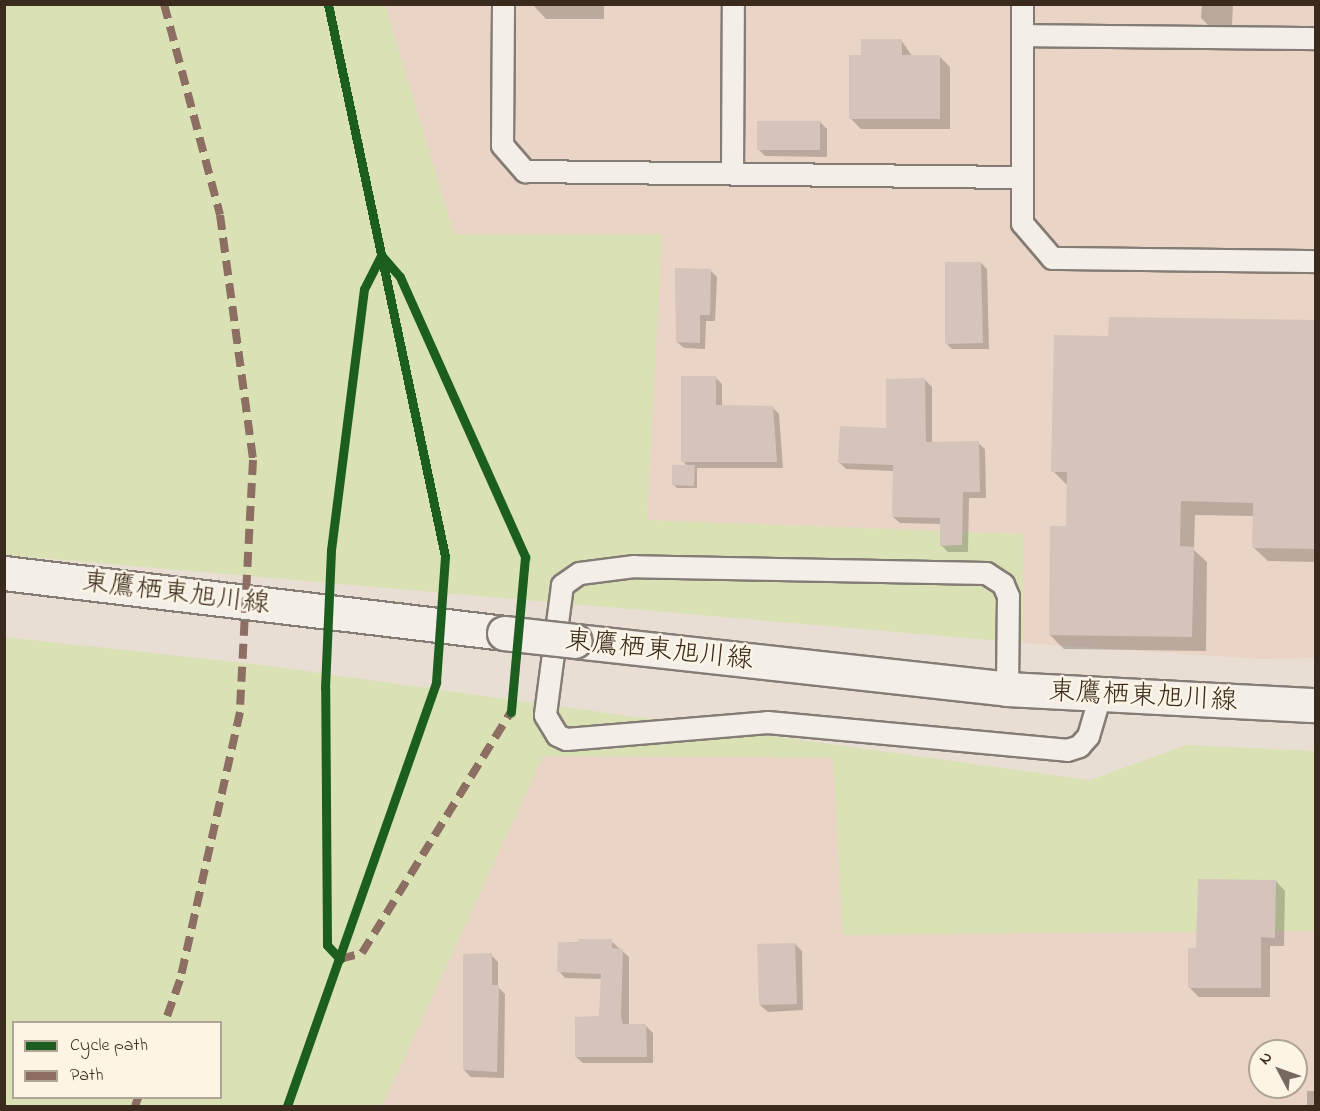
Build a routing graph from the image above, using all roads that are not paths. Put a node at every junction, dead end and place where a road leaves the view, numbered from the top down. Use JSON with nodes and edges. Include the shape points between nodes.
{"nodes":[{"id":1,"x":503,"y":4,"type":"edge"},
{"id":2,"x":733,"y":4,"type":"edge"},
{"id":3,"x":1022,"y":4,"type":"edge"},
{"id":4,"x":1022,"y":34,"type":"junction"},
{"id":5,"x":1316,"y":38,"type":"edge"},
{"id":6,"x":732,"y":172,"type":"junction"},
{"id":7,"x":1020,"y":177,"type":"junction"},
{"id":8,"x":1316,"y":261,"type":"edge"},
{"id":9,"x":4,"y":573,"type":"edge"},
{"id":10,"x":1007,"y":689,"type":"junction"},
{"id":11,"x":1100,"y":695,"type":"junction"},
{"id":12,"x":1316,"y":705,"type":"edge"}],
"edges":[{"from":1,"to":6,"type":"street","via":[[502,145],[525,171]]},
{"from":2,"to":6,"type":"street"},
{"from":3,"to":4,"type":"street"},
{"from":4,"to":5,"type":"street"},
{"from":4,"to":7,"type":"street"},
{"from":6,"to":7,"type":"street"},
{"from":7,"to":8,"type":"street","via":[[1022,223],[1052,258]]},
{"from":9,"to":10,"type":"main road","name":"東鷹栖東旭川線","bridge":true},
{"from":10,"to":11,"type":"main road","name":"東鷹栖東旭川線"},
{"from":10,"to":11,"type":"street","via":[[1008,596],[1003,584],[986,573],[634,566],[579,573],[562,585],[545,715],[557,735],[566,739],[767,722],[1066,750],[1079,746],[1088,736]]},
{"from":11,"to":12,"type":"main road","name":"東鷹栖東旭川線"}]}
